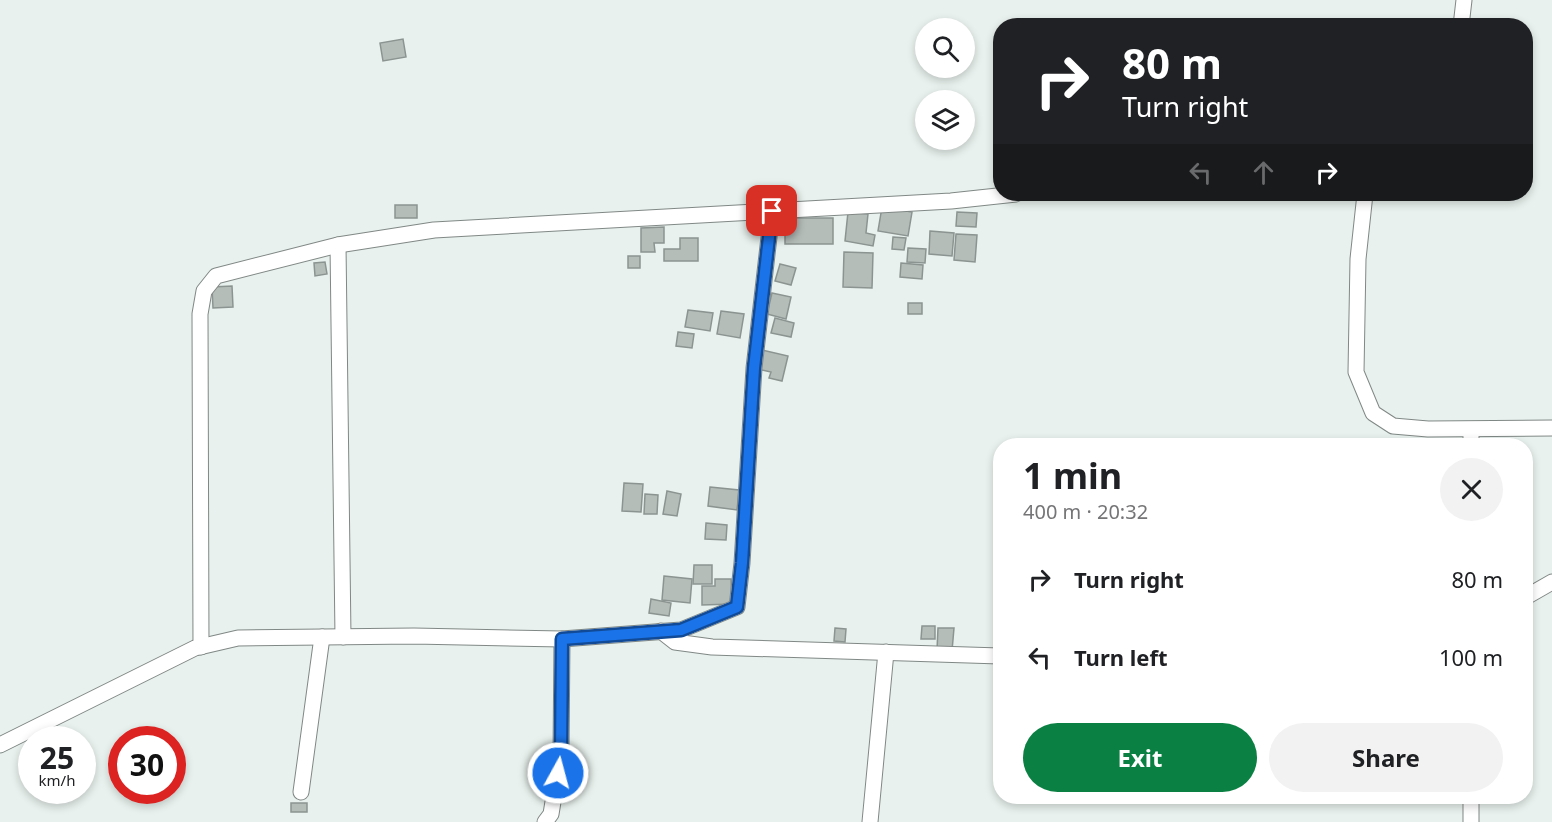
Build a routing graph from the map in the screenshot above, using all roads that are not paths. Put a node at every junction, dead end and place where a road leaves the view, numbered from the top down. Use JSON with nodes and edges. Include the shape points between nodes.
{"nodes":[{"id":1,"x":1464,"y":0,"type":"edge"},
{"id":2,"x":1462,"y":18,"type":"edge"},
{"id":3,"x":993,"y":196,"type":"edge"},
{"id":4,"x":1364,"y":201,"type":"edge"},
{"id":5,"x":772,"y":211,"type":"junction"},
{"id":6,"x":338,"y":245,"type":"junction"},
{"id":7,"x":1552,"y":428,"type":"edge"},
{"id":8,"x":1471,"y":430,"type":"junction"},
{"id":9,"x":1471,"y":438,"type":"edge"},
{"id":10,"x":1552,"y":582,"type":"edge"},
{"id":11,"x":1533,"y":593,"type":"edge"},
{"id":12,"x":661,"y":631,"type":"junction"},
{"id":13,"x":322,"y":637,"type":"junction"},
{"id":14,"x":343,"y":637,"type":"junction"},
{"id":15,"x":562,"y":639,"type":"junction"},
{"id":16,"x":201,"y":647,"type":"junction"},
{"id":17,"x":886,"y":652,"type":"junction"},
{"id":18,"x":993,"y":656,"type":"edge"},
{"id":19,"x":0,"y":745,"type":"edge"},
{"id":20,"x":301,"y":792,"type":"dead end"},
{"id":21,"x":1471,"y":804,"type":"edge"},
{"id":22,"x":545,"y":822,"type":"edge"},
{"id":23,"x":870,"y":822,"type":"edge"},
{"id":24,"x":1471,"y":822,"type":"edge"}],
"edges":[{"from":1,"to":2,"type":"street"},
{"from":3,"to":5,"type":"street"},
{"from":4,"to":8,"type":"street","via":[[1358,259],[1356,372],[1373,413],[1393,426]]},
{"from":5,"to":6,"type":"street","via":[[434,230]]},
{"from":5,"to":12,"type":"street","via":[[754,368],[737,607],[681,630]]},
{"from":6,"to":14,"type":"street"},
{"from":6,"to":16,"type":"street","via":[[216,276],[204,291],[200,314]]},
{"from":7,"to":8,"type":"street"},
{"from":8,"to":9,"type":"street"},
{"from":10,"to":11,"type":"street"},
{"from":12,"to":15,"type":"street"},
{"from":12,"to":17,"type":"street","via":[[675,642],[712,647]]},
{"from":13,"to":14,"type":"street"},
{"from":13,"to":16,"type":"street","via":[[238,638]]},
{"from":13,"to":20,"type":"street"},
{"from":14,"to":15,"type":"street"},
{"from":15,"to":22,"type":"street","via":[[561,753],[551,814]]},
{"from":16,"to":19,"type":"street"},
{"from":17,"to":18,"type":"street"},
{"from":17,"to":23,"type":"street"},
{"from":21,"to":24,"type":"street"}]}
